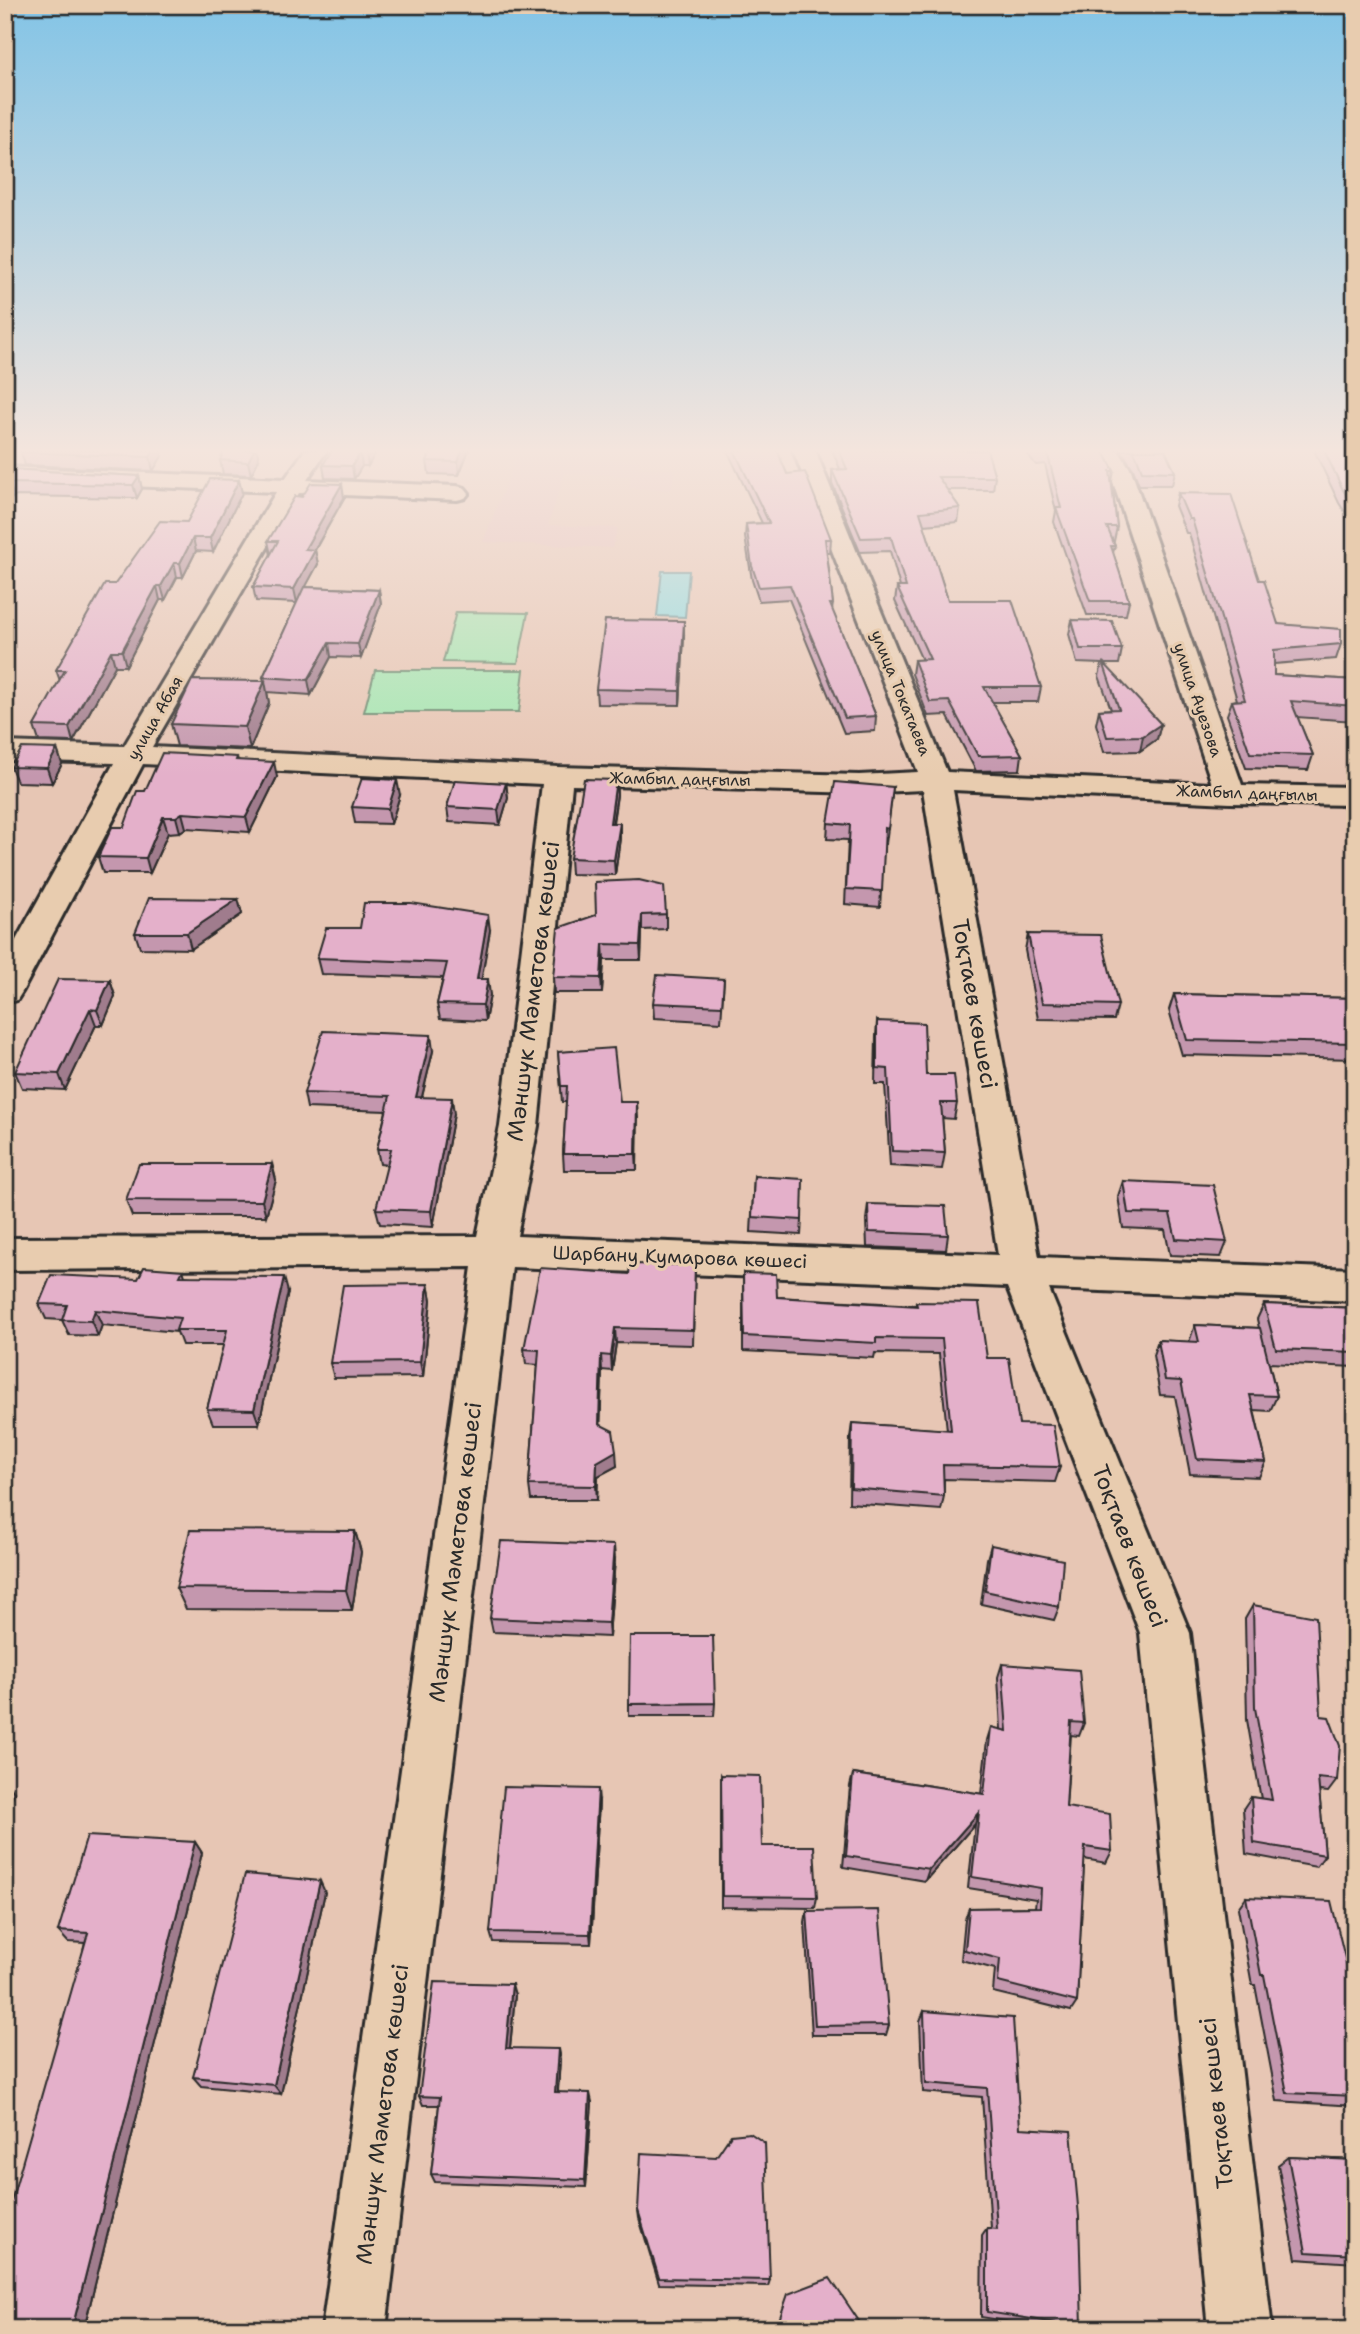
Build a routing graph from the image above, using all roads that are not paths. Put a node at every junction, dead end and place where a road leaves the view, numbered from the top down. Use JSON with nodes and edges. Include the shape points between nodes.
{"nodes":[{"id":1,"x":248,"y":559,"type":"edge"},
{"id":2,"x":848,"y":559,"type":"edge"},
{"id":3,"x":1150,"y":559,"type":"edge"},
{"id":4,"x":5,"y":751,"type":"edge"},
{"id":5,"x":133,"y":755,"type":"junction"},
{"id":6,"x":558,"y":776,"type":"junction"},
{"id":7,"x":936,"y":780,"type":"junction"},
{"id":8,"x":1230,"y":794,"type":"junction"},
{"id":9,"x":1355,"y":796,"type":"edge"},
{"id":10,"x":5,"y":992,"type":"edge"},
{"id":11,"x":494,"y":1251,"type":"junction"},
{"id":12,"x":5,"y":1254,"type":"edge"},
{"id":13,"x":1021,"y":1270,"type":"junction"},
{"id":14,"x":1355,"y":1285,"type":"edge"},
{"id":15,"x":354,"y":2329,"type":"edge"},
{"id":16,"x":1240,"y":2329,"type":"edge"}],
"edges":[{"from":1,"to":5,"type":"street","name":"улица Абая"},
{"from":2,"to":7,"type":"street","name":"улица Токатаева"},
{"from":3,"to":8,"type":"street","name":"улица Ауезова"},
{"from":4,"to":5,"type":"street","name":"Жамбыл даңғылы"},
{"from":5,"to":6,"type":"street","name":"Жамбыл даңғылы"},
{"from":5,"to":10,"type":"street","name":"улица Абая"},
{"from":6,"to":7,"type":"street","name":"Жамбыл даңғылы","via":[[859,784]]},
{"from":6,"to":11,"type":"street","name":"Мәншүк Мәметова көшесі","via":[[519,1126]]},
{"from":7,"to":8,"type":"street","name":"Жамбыл даңғылы"},
{"from":7,"to":13,"type":"street","name":"Тоқтаев көшесі"},
{"from":8,"to":9,"type":"street","name":"Жамбыл даңғылы"},
{"from":11,"to":12,"type":"street","name":"Шарбану Кумарова көшесі"},
{"from":11,"to":13,"type":"street","name":"Шарбану Кумарова көшесі"},
{"from":11,"to":15,"type":"street","name":"Мәншүк Мәметова көшесі"},
{"from":13,"to":14,"type":"street","name":"Шарбану Кумарова көшесі"},
{"from":13,"to":16,"type":"street","name":"Тоқтаев көшесі","via":[[1165,1633]]}]}
